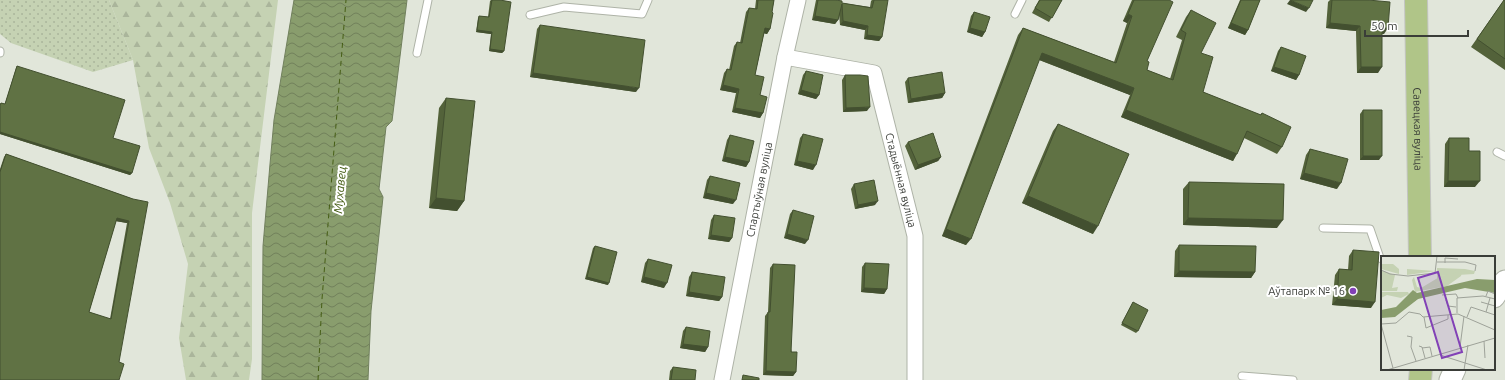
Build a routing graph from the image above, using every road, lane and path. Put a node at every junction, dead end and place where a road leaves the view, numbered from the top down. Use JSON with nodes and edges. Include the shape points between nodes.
{"nodes":[{"id":1,"x":428,"y":0,"type":"edge"},
{"id":2,"x":648,"y":0,"type":"edge"},
{"id":3,"x":798,"y":0,"type":"edge"},
{"id":4,"x":1022,"y":0,"type":"edge"},
{"id":5,"x":1412,"y":2,"type":"edge"},
{"id":6,"x":1015,"y":14,"type":"dead end"},
{"id":7,"x":530,"y":15,"type":"dead end"},
{"id":8,"x":417,"y":53,"type":"dead end"},
{"id":9,"x":785,"y":56,"type":"junction"},
{"id":10,"x":1497,"y":152,"type":"dead end"},
{"id":11,"x":1505,"y":156,"type":"edge"},
{"id":12,"x":1323,"y":228,"type":"dead end"},
{"id":13,"x":1420,"y":256,"type":"edge"},
{"id":14,"x":1381,"y":258,"type":"edge"},
{"id":15,"x":1505,"y":281,"type":"edge"},
{"id":16,"x":1495,"y":296,"type":"edge"},
{"id":17,"x":1421,"y":370,"type":"edge"},
{"id":18,"x":1455,"y":370,"type":"edge"},
{"id":19,"x":1242,"y":376,"type":"dead end"},
{"id":20,"x":722,"y":380,"type":"edge"},
{"id":21,"x":915,"y":380,"type":"edge"},
{"id":22,"x":1293,"y":380,"type":"edge"},
{"id":23,"x":1420,"y":380,"type":"edge"},
{"id":24,"x":1450,"y":380,"type":"edge"}],
"edges":[{"from":1,"to":8,"type":"lane"},
{"from":2,"to":7,"type":"lane","via":[[642,14],[564,7]]},
{"from":3,"to":9,"type":"street","name":"Спартыўная вуліца"},
{"from":4,"to":6,"type":"lane"},
{"from":5,"to":13,"type":"main road","name":"Савецкая вуліца"},
{"from":9,"to":20,"type":"street","name":"Спартыўная вуліца"},
{"from":9,"to":21,"type":"street","name":"Стадыённая вуліца","via":[[874,73],[915,236]]},
{"from":10,"to":11,"type":"lane"},
{"from":12,"to":14,"type":"lane","via":[[1370,229]]},
{"from":15,"to":16,"type":"main road"},
{"from":17,"to":23,"type":"main road"},
{"from":18,"to":24,"type":"main road"},
{"from":19,"to":22,"type":"lane"}]}
